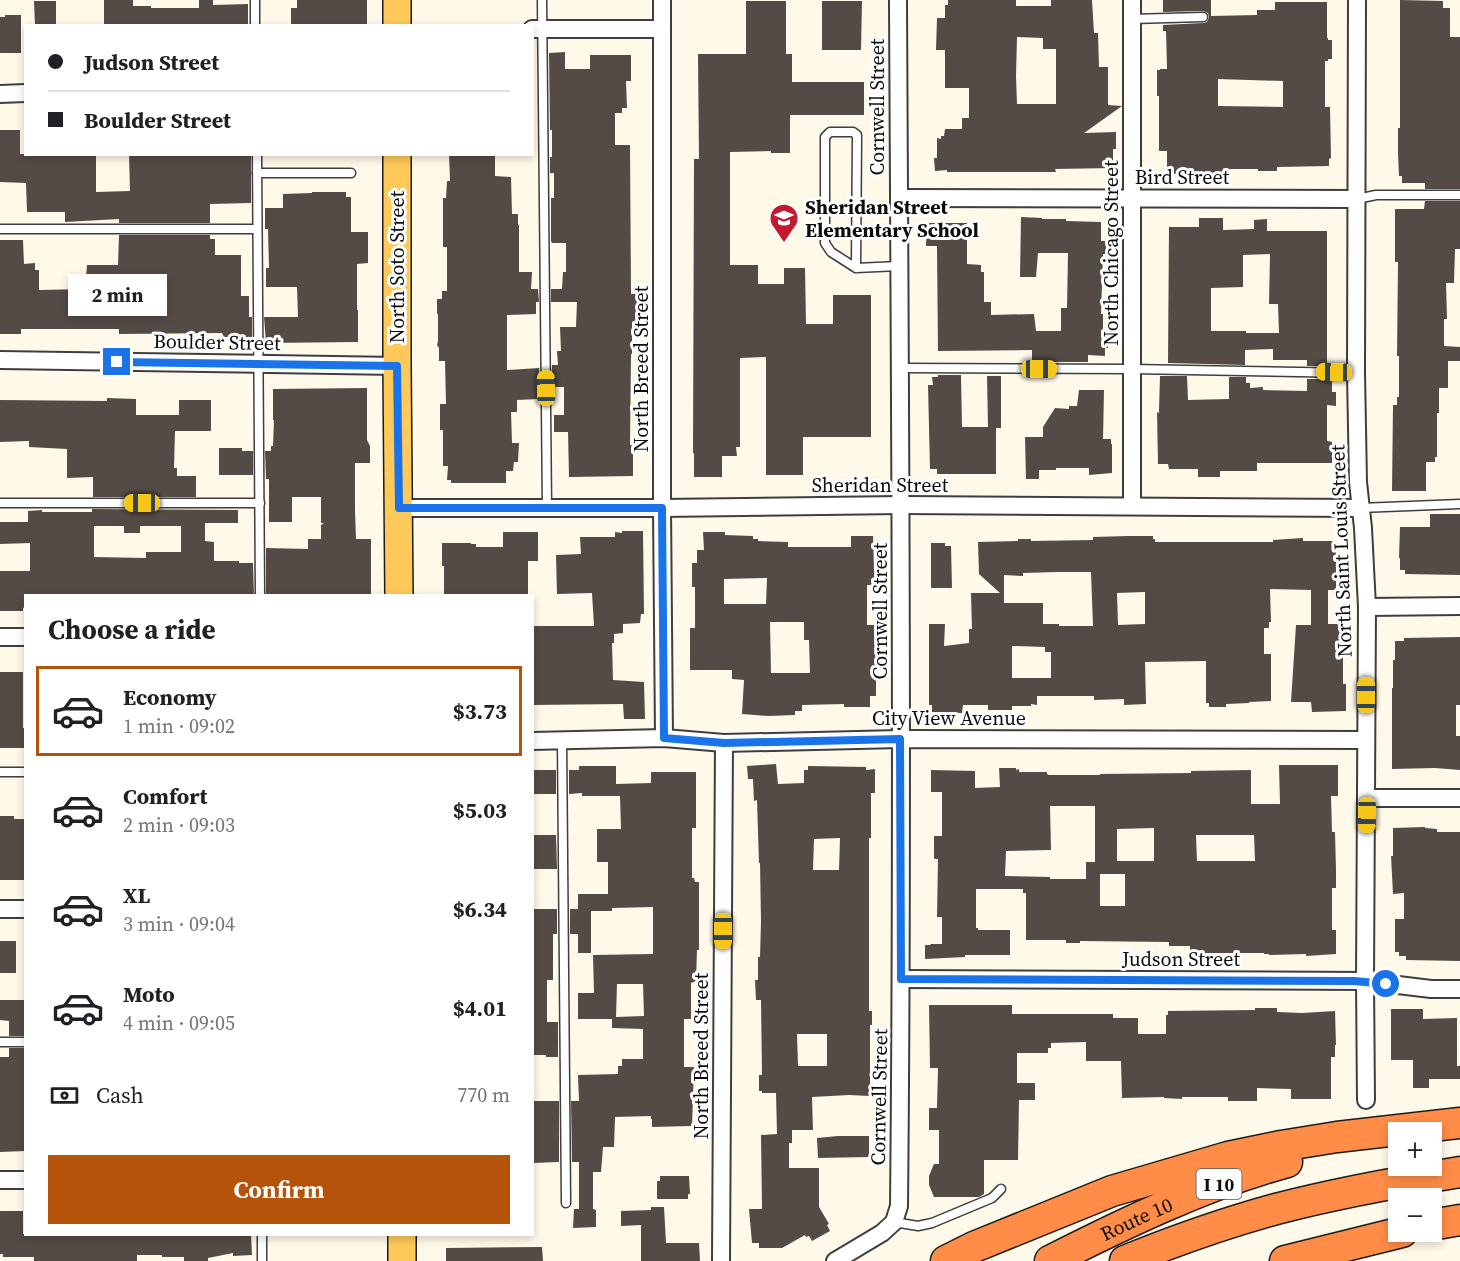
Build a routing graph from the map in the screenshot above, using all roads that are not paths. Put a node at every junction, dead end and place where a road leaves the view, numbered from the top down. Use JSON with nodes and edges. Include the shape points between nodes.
{"nodes":[{"id":1,"x":255,"y":0,"type":"edge"},
{"id":2,"x":397,"y":0,"type":"edge"},
{"id":3,"x":542,"y":0,"type":"edge"},
{"id":4,"x":662,"y":0,"type":"edge"},
{"id":5,"x":898,"y":0,"type":"edge"},
{"id":6,"x":1132,"y":0,"type":"edge"},
{"id":7,"x":1357,"y":0,"type":"edge"},
{"id":8,"x":1203,"y":17,"type":"dead end"},
{"id":9,"x":1132,"y":19,"type":"junction"},
{"id":10,"x":255,"y":24,"type":"edge"},
{"id":11,"x":397,"y":24,"type":"edge"},
{"id":12,"x":537,"y":29,"type":"edge"},
{"id":13,"x":662,"y":30,"type":"junction"},
{"id":14,"x":24,"y":93,"type":"edge"},
{"id":15,"x":0,"y":94,"type":"edge"},
{"id":16,"x":257,"y":156,"type":"edge"},
{"id":17,"x":397,"y":156,"type":"edge"},
{"id":18,"x":257,"y":173,"type":"junction"},
{"id":19,"x":351,"y":173,"type":"dead end"},
{"id":20,"x":1460,"y":195,"type":"edge"},
{"id":21,"x":899,"y":198,"type":"junction"},
{"id":22,"x":1133,"y":198,"type":"junction"},
{"id":23,"x":1357,"y":199,"type":"junction"},
{"id":24,"x":0,"y":229,"type":"edge"},
{"id":25,"x":257,"y":229,"type":"junction"},
{"id":26,"x":899,"y":266,"type":"junction"},
{"id":27,"x":856,"y":268,"type":"junction"},
{"id":28,"x":0,"y":360,"type":"edge"},
{"id":29,"x":258,"y":364,"type":"junction"},
{"id":30,"x":397,"y":366,"type":"junction"},
{"id":31,"x":900,"y":368,"type":"junction"},
{"id":32,"x":1132,"y":369,"type":"junction"},
{"id":33,"x":1356,"y":372,"type":"junction"},
{"id":34,"x":0,"y":502,"type":"edge"},
{"id":35,"x":260,"y":503,"type":"junction"},
{"id":36,"x":1460,"y":504,"type":"edge"},
{"id":37,"x":901,"y":505,"type":"junction"},
{"id":38,"x":1132,"y":506,"type":"junction"},
{"id":39,"x":399,"y":508,"type":"junction"},
{"id":40,"x":547,"y":508,"type":"junction"},
{"id":41,"x":662,"y":508,"type":"junction"},
{"id":42,"x":1360,"y":508,"type":"junction"},
{"id":43,"x":260,"y":594,"type":"edge"},
{"id":44,"x":399,"y":594,"type":"edge"},
{"id":45,"x":1367,"y":606,"type":"junction"},
{"id":46,"x":1460,"y":606,"type":"edge"},
{"id":47,"x":24,"y":637,"type":"edge"},
{"id":48,"x":0,"y":638,"type":"edge"},
{"id":49,"x":664,"y":738,"type":"junction"},
{"id":50,"x":900,"y":739,"type":"junction"},
{"id":51,"x":562,"y":740,"type":"junction"},
{"id":52,"x":1366,"y":740,"type":"junction"},
{"id":53,"x":534,"y":741,"type":"edge"},
{"id":54,"x":724,"y":743,"type":"junction"},
{"id":55,"x":0,"y":772,"type":"edge"},
{"id":56,"x":24,"y":772,"type":"edge"},
{"id":57,"x":1367,"y":798,"type":"junction"},
{"id":58,"x":1460,"y":798,"type":"edge"},
{"id":59,"x":0,"y":909,"type":"edge"},
{"id":60,"x":24,"y":909,"type":"edge"},
{"id":61,"x":901,"y":979,"type":"junction"},
{"id":62,"x":1365,"y":981,"type":"junction"},
{"id":63,"x":1460,"y":989,"type":"edge"},
{"id":64,"x":0,"y":1042,"type":"edge"},
{"id":65,"x":24,"y":1042,"type":"edge"},
{"id":66,"x":1366,"y":1100,"type":"dead end"},
{"id":67,"x":1460,"y":1124,"type":"edge"},
{"id":68,"x":1442,"y":1128,"type":"edge"},
{"id":69,"x":1388,"y":1139,"type":"edge"},
{"id":70,"x":1460,"y":1172,"type":"edge"},
{"id":71,"x":0,"y":1180,"type":"edge"},
{"id":72,"x":24,"y":1180,"type":"edge"},
{"id":73,"x":1001,"y":1189,"type":"dead end"},
{"id":74,"x":566,"y":1203,"type":"dead end"},
{"id":75,"x":1460,"y":1221,"type":"edge"},
{"id":76,"x":894,"y":1222,"type":"junction"},
{"id":77,"x":1442,"y":1223,"type":"edge"},
{"id":78,"x":1388,"y":1235,"type":"edge"},
{"id":79,"x":262,"y":1236,"type":"edge"},
{"id":80,"x":402,"y":1236,"type":"edge"},
{"id":81,"x":262,"y":1261,"type":"edge"},
{"id":82,"x":402,"y":1261,"type":"edge"},
{"id":83,"x":721,"y":1261,"type":"edge"},
{"id":84,"x":835,"y":1261,"type":"edge"},
{"id":85,"x":946,"y":1261,"type":"edge"},
{"id":86,"x":1050,"y":1261,"type":"edge"},
{"id":87,"x":1125,"y":1261,"type":"edge"},
{"id":88,"x":1285,"y":1261,"type":"edge"}],
"edges":[{"from":1,"to":10,"type":"lane"},
{"from":2,"to":11,"type":"main road"},
{"from":3,"to":12,"type":"lane"},
{"from":4,"to":13,"type":"street","name":"North Breed Street"},
{"from":5,"to":21,"type":"street","name":"Cornwell Street"},
{"from":6,"to":9,"type":"street","name":"North Chicago Street"},
{"from":7,"to":23,"type":"street","name":"North Saint Louis Street"},
{"from":8,"to":9,"type":"lane"},
{"from":9,"to":22,"type":"street","name":"North Chicago Street"},
{"from":12,"to":13,"type":"street"},
{"from":12,"to":40,"type":"lane"},
{"from":13,"to":41,"type":"street","name":"North Breed Street"},
{"from":14,"to":15,"type":"street"},
{"from":16,"to":18,"type":"lane"},
{"from":17,"to":30,"type":"main road","name":"North Soto Street"},
{"from":18,"to":19,"type":"lane"},
{"from":18,"to":25,"type":"lane"},
{"from":20,"to":23,"type":"lane","via":[[1376,195]]},
{"from":21,"to":22,"type":"street","name":"Bird Street"},
{"from":21,"to":26,"type":"street","name":"Cornwell Street"},
{"from":22,"to":23,"type":"street","name":"Bird Street"},
{"from":22,"to":32,"type":"street","name":"North Chicago Street"},
{"from":23,"to":33,"type":"street","name":"North Saint Louis Street"},
{"from":24,"to":25,"type":"lane"},
{"from":25,"to":29,"type":"lane"},
{"from":26,"to":27,"type":"lane"},
{"from":26,"to":31,"type":"street","name":"Cornwell Street"},
{"from":27,"to":27,"type":"lane","via":[[857,135],[830,132],[825,137],[825,243],[831,252]]},
{"from":28,"to":29,"type":"street","name":"Boulder Street"},
{"from":29,"to":30,"type":"street","name":"Boulder Street"},
{"from":29,"to":35,"type":"lane"},
{"from":30,"to":39,"type":"main road","name":"North Soto Street"},
{"from":31,"to":32,"type":"lane"},
{"from":31,"to":37,"type":"street","name":"Cornwell Street"},
{"from":32,"to":33,"type":"lane"},
{"from":32,"to":38,"type":"street","name":"North Chicago Street"},
{"from":33,"to":42,"type":"street","name":"North Saint Louis Street"},
{"from":34,"to":35,"type":"lane"},
{"from":35,"to":43,"type":"lane"},
{"from":36,"to":42,"type":"lane"},
{"from":37,"to":38,"type":"street","name":"Sheridan Street"},
{"from":37,"to":41,"type":"street","name":"Sheridan Street"},
{"from":37,"to":50,"type":"street","name":"Cornwell Street"},
{"from":38,"to":42,"type":"street","name":"Sheridan Street"},
{"from":39,"to":40,"type":"street","name":"Sheridan Street"},
{"from":39,"to":44,"type":"main road","name":"North Soto Street"},
{"from":40,"to":41,"type":"street","name":"Sheridan Street"},
{"from":41,"to":49,"type":"street","name":"North Breed Street"},
{"from":42,"to":45,"type":"street","name":"North Saint Louis Street"},
{"from":45,"to":46,"type":"street"},
{"from":45,"to":52,"type":"street","name":"North Saint Louis Street"},
{"from":47,"to":48,"type":"street"},
{"from":49,"to":51,"type":"street","name":"City View Avenue"},
{"from":49,"to":54,"type":"street","name":"City View Avenue"},
{"from":50,"to":52,"type":"street","name":"City View Avenue"},
{"from":50,"to":54,"type":"street","name":"City View Avenue"},
{"from":50,"to":61,"type":"street","name":"Cornwell Street"},
{"from":51,"to":53,"type":"street","name":"City View Avenue"},
{"from":51,"to":74,"type":"lane"},
{"from":52,"to":57,"type":"street","name":"North Saint Louis Street"},
{"from":54,"to":83,"type":"street","name":"North Breed Street"},
{"from":55,"to":56,"type":"lane"},
{"from":57,"to":58,"type":"street"},
{"from":57,"to":62,"type":"street","name":"North Saint Louis Street"},
{"from":59,"to":60,"type":"street"},
{"from":61,"to":62,"type":"street","name":"Judson Street"},
{"from":61,"to":76,"type":"street","name":"Cornwell Street","via":[[899,1206]]},
{"from":62,"to":63,"type":"street","name":"Judson Street"},
{"from":62,"to":66,"type":"street","name":"North Saint Louis Street"},
{"from":64,"to":65,"type":"lane"},
{"from":67,"to":68,"type":"highway"},
{"from":67,"to":85,"type":"highway","via":[[1337,1137],[1228,1157],[1112,1191]]},
{"from":69,"to":86,"type":"highway","name":"Route 10","number":"I 10","via":[[1234,1178],[1138,1218]]},
{"from":70,"to":87,"type":"highway","via":[[1275,1210]]},
{"from":71,"to":72,"type":"street"},
{"from":73,"to":76,"type":"lane","via":[[992,1198],[932,1223],[918,1226]]},
{"from":75,"to":77,"type":"highway"},
{"from":76,"to":84,"type":"street"},
{"from":78,"to":88,"type":"highway"},
{"from":79,"to":81,"type":"lane"},
{"from":80,"to":82,"type":"main road"}]}
